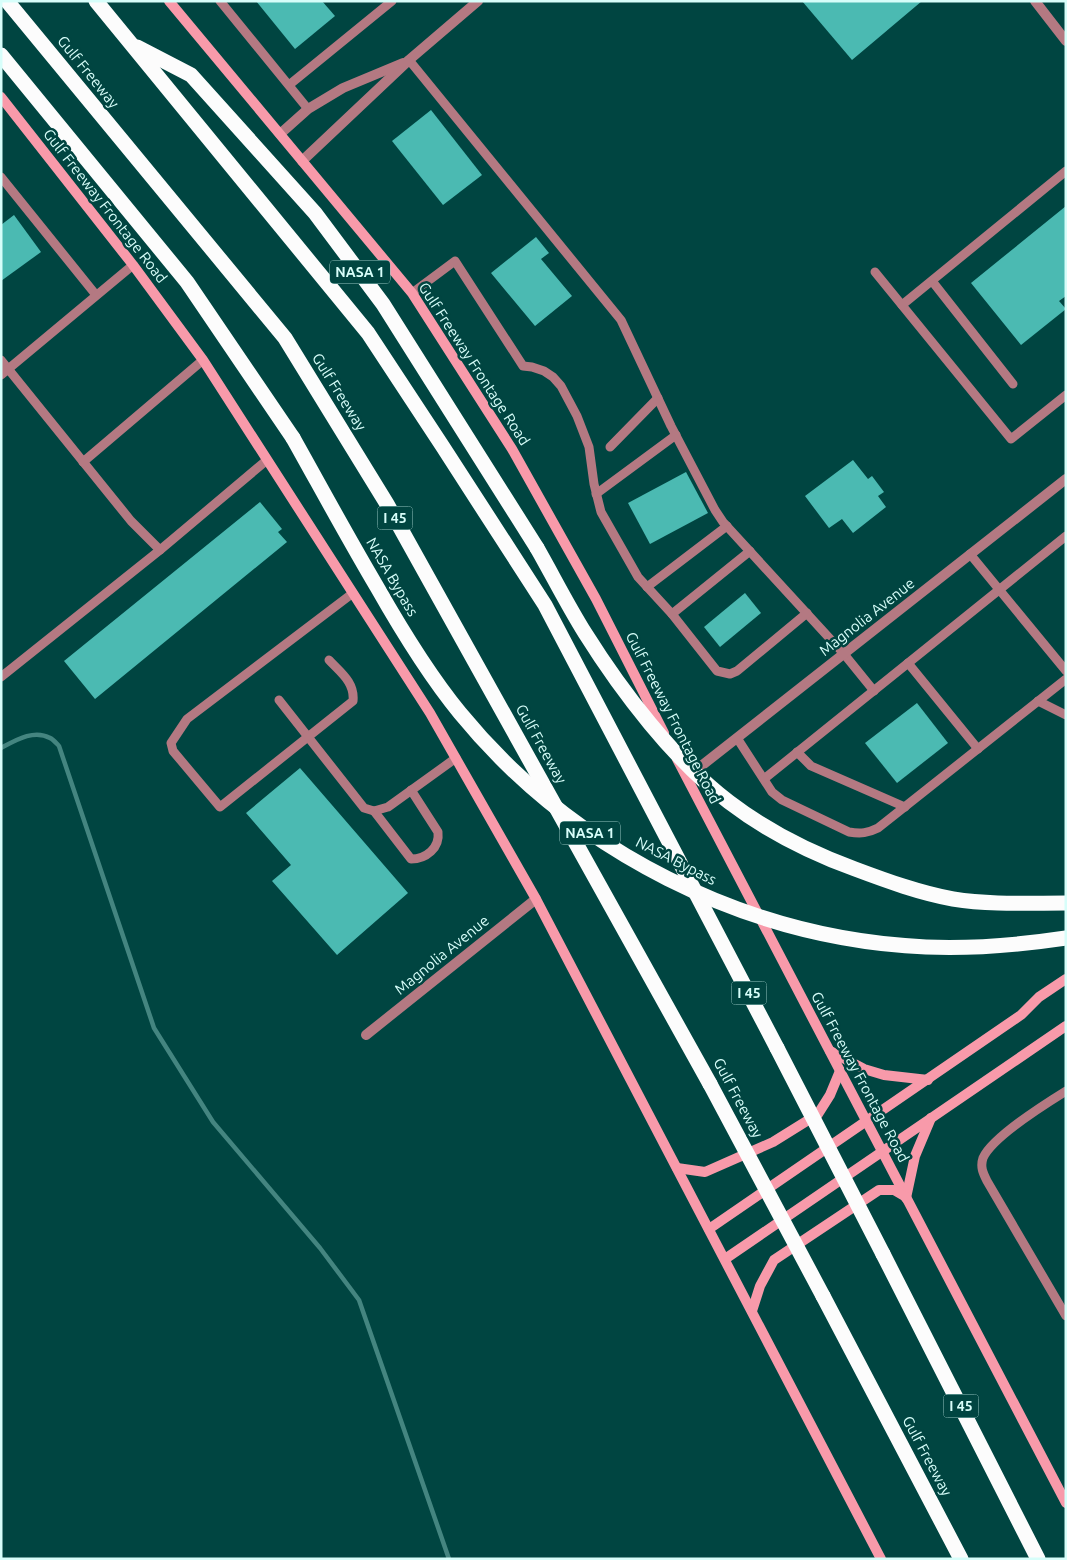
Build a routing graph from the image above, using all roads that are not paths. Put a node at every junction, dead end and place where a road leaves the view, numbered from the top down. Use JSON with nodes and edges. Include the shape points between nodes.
{"nodes":[{"id":1,"x":7,"y":1,"type":"edge"},
{"id":2,"x":96,"y":1,"type":"edge"},
{"id":3,"x":169,"y":1,"type":"edge"},
{"id":4,"x":220,"y":1,"type":"edge"},
{"id":5,"x":392,"y":1,"type":"edge"},
{"id":6,"x":478,"y":1,"type":"edge"},
{"id":7,"x":1035,"y":1,"type":"edge"},
{"id":8,"x":1066,"y":41,"type":"edge"},
{"id":9,"x":130,"y":44,"type":"junction"},
{"id":10,"x":1,"y":55,"type":"edge"},
{"id":11,"x":409,"y":60,"type":"junction"},
{"id":12,"x":289,"y":85,"type":"junction"},
{"id":13,"x":1,"y":98,"type":"edge"},
{"id":14,"x":308,"y":109,"type":"junction"},
{"id":15,"x":280,"y":134,"type":"junction"},
{"id":16,"x":302,"y":161,"type":"junction"},
{"id":17,"x":1066,"y":171,"type":"edge"},
{"id":18,"x":1,"y":177,"type":"edge"},
{"id":19,"x":133,"y":265,"type":"junction"},
{"id":20,"x":875,"y":272,"type":"dead end"},
{"id":21,"x":932,"y":281,"type":"junction"},
{"id":22,"x":412,"y":293,"type":"junction"},
{"id":23,"x":96,"y":296,"type":"junction"},
{"id":24,"x":902,"y":305,"type":"junction"},
{"id":25,"x":1,"y":360,"type":"edge"},
{"id":26,"x":202,"y":360,"type":"junction"},
{"id":27,"x":5,"y":372,"type":"edge"},
{"id":28,"x":1013,"y":384,"type":"dead end"},
{"id":29,"x":1066,"y":395,"type":"edge"},
{"id":30,"x":658,"y":398,"type":"junction"},
{"id":31,"x":676,"y":436,"type":"junction"},
{"id":32,"x":610,"y":447,"type":"dead end"},
{"id":33,"x":267,"y":460,"type":"junction"},
{"id":34,"x":83,"y":462,"type":"junction"},
{"id":35,"x":1066,"y":479,"type":"edge"},
{"id":36,"x":596,"y":494,"type":"junction"},
{"id":37,"x":727,"y":526,"type":"junction"},
{"id":38,"x":1064,"y":541,"type":"edge"},
{"id":39,"x":160,"y":550,"type":"junction"},
{"id":40,"x":750,"y":550,"type":"junction"},
{"id":41,"x":970,"y":554,"type":"junction"},
{"id":42,"x":647,"y":587,"type":"junction"},
{"id":43,"x":999,"y":590,"type":"junction"},
{"id":44,"x":353,"y":593,"type":"junction"},
{"id":45,"x":807,"y":613,"type":"junction"},
{"id":46,"x":672,"y":614,"type":"junction"},
{"id":47,"x":844,"y":654,"type":"junction"},
{"id":48,"x":329,"y":660,"type":"dead end"},
{"id":49,"x":908,"y":663,"type":"junction"},
{"id":50,"x":1066,"y":671,"type":"edge"},
{"id":51,"x":1,"y":677,"type":"edge"},
{"id":52,"x":1066,"y":679,"type":"edge"},
{"id":53,"x":874,"y":690,"type":"junction"},
{"id":54,"x":279,"y":700,"type":"dead end"},
{"id":55,"x":1038,"y":701,"type":"junction"},
{"id":56,"x":1066,"y":715,"type":"edge"},
{"id":57,"x":308,"y":737,"type":"junction"},
{"id":58,"x":737,"y":738,"type":"junction"},
{"id":59,"x":978,"y":749,"type":"junction"},
{"id":60,"x":797,"y":752,"type":"junction"},
{"id":61,"x":456,"y":758,"type":"junction"},
{"id":62,"x":686,"y":778,"type":"junction"},
{"id":63,"x":764,"y":779,"type":"junction"},
{"id":64,"x":411,"y":790,"type":"junction"},
{"id":65,"x":905,"y":806,"type":"junction"},
{"id":66,"x":374,"y":811,"type":"junction"},
{"id":67,"x":536,"y":899,"type":"junction"},
{"id":68,"x":1066,"y":903,"type":"edge"},
{"id":69,"x":1066,"y":938,"type":"edge"},
{"id":70,"x":1066,"y":979,"type":"edge"},
{"id":71,"x":1066,"y":1026,"type":"edge"},
{"id":72,"x":366,"y":1035,"type":"dead end"},
{"id":73,"x":829,"y":1050,"type":"junction"},
{"id":74,"x":840,"y":1071,"type":"junction"},
{"id":75,"x":928,"y":1080,"type":"junction"},
{"id":76,"x":1066,"y":1091,"type":"edge"},
{"id":77,"x":931,"y":1118,"type":"junction"},
{"id":78,"x":866,"y":1122,"type":"junction"},
{"id":79,"x":882,"y":1152,"type":"junction"},
{"id":80,"x":677,"y":1168,"type":"junction"},
{"id":81,"x":906,"y":1198,"type":"junction"},
{"id":82,"x":709,"y":1229,"type":"junction"},
{"id":83,"x":725,"y":1259,"type":"junction"},
{"id":84,"x":752,"y":1311,"type":"junction"},
{"id":85,"x":1066,"y":1316,"type":"edge"},
{"id":86,"x":1066,"y":1503,"type":"edge"},
{"id":87,"x":881,"y":1559,"type":"edge"},
{"id":88,"x":961,"y":1559,"type":"edge"},
{"id":89,"x":1038,"y":1559,"type":"edge"}],
"edges":[{"from":1,"to":88,"type":"highway","name":"Gulf Freeway","number":"I 45","bridge":true,"via":[[285,338],[387,504],[710,1084]]},
{"from":2,"to":9,"type":"highway","number":"I 45"},
{"from":3,"to":15,"type":"main road","name":"Gulf Freeway Frontage Road"},
{"from":4,"to":12,"type":"lane"},
{"from":5,"to":12,"type":"lane"},
{"from":6,"to":11,"type":"street"},
{"from":7,"to":8,"type":"street"},
{"from":9,"to":68,"type":"highway","number":"NASA 1","bridge":true,"via":[[191,75],[315,213],[383,304],[537,548],[584,632],[612,674],[679,756],[729,802],[776,833],[890,883],[952,899]]},
{"from":9,"to":89,"type":"highway","number":"I 45","bridge":true,"via":[[368,333],[545,605],[778,1048]]},
{"from":10,"to":69,"type":"highway","name":"NASA Bypass","number":"NASA 1","bridge":true,"via":[[186,282],[293,438],[410,645],[458,711],[521,778],[571,820],[610,847],[677,883],[725,904],[845,938],[964,948]]},
{"from":11,"to":14,"type":"street","via":[[343,88]]},
{"from":11,"to":16,"type":"street"},
{"from":11,"to":30,"type":"lane","via":[[621,320]]},
{"from":12,"to":14,"type":"lane"},
{"from":13,"to":19,"type":"main road","name":"Gulf Freeway Frontage Road"},
{"from":14,"to":15,"type":"street"},
{"from":15,"to":16,"type":"main road","name":"Gulf Freeway Frontage Road"},
{"from":16,"to":22,"type":"main road","name":"Gulf Freeway Frontage Road"},
{"from":17,"to":21,"type":"lane"},
{"from":18,"to":23,"type":"lane"},
{"from":19,"to":23,"type":"lane"},
{"from":19,"to":26,"type":"main road","name":"Gulf Freeway Frontage Road"},
{"from":20,"to":24,"type":"lane"},
{"from":21,"to":24,"type":"lane"},
{"from":21,"to":28,"type":"lane"},
{"from":22,"to":36,"type":"lane","via":[[455,261],[523,366],[544,371],[561,386],[589,447]]},
{"from":22,"to":62,"type":"main road","name":"Gulf Freeway Frontage Road","via":[[512,449],[596,599]]},
{"from":23,"to":27,"type":"lane"},
{"from":24,"to":29,"type":"lane","via":[[1011,439]]},
{"from":25,"to":27,"type":"lane"},
{"from":26,"to":33,"type":"main road","name":"Gulf Freeway Frontage Road"},
{"from":26,"to":34,"type":"lane"},
{"from":27,"to":34,"type":"lane"},
{"from":30,"to":31,"type":"lane"},
{"from":30,"to":32,"type":"lane"},
{"from":31,"to":36,"type":"lane"},
{"from":31,"to":37,"type":"lane","via":[[715,510]]},
{"from":33,"to":39,"type":"lane"},
{"from":33,"to":44,"type":"main road","name":"Gulf Freeway Frontage Road"},
{"from":34,"to":39,"type":"lane","via":[[131,521]]},
{"from":35,"to":41,"type":"street","name":"Magnolia Avenue"},
{"from":36,"to":42,"type":"lane","via":[[601,512]]},
{"from":37,"to":40,"type":"lane"},
{"from":37,"to":42,"type":"lane"},
{"from":38,"to":43,"type":"lane"},
{"from":39,"to":51,"type":"lane"},
{"from":40,"to":45,"type":"lane"},
{"from":40,"to":46,"type":"lane"},
{"from":41,"to":43,"type":"lane"},
{"from":41,"to":47,"type":"street","name":"Magnolia Avenue"},
{"from":42,"to":46,"type":"lane"},
{"from":43,"to":49,"type":"lane"},
{"from":43,"to":50,"type":"lane"},
{"from":44,"to":57,"type":"lane","via":[[187,719],[170,743],[173,751],[220,807]]},
{"from":44,"to":61,"type":"main road","name":"Gulf Freeway Frontage Road"},
{"from":45,"to":46,"type":"lane","via":[[730,674],[716,671]]},
{"from":45,"to":47,"type":"lane"},
{"from":47,"to":53,"type":"lane"},
{"from":47,"to":58,"type":"street","name":"Magnolia Avenue"},
{"from":48,"to":57,"type":"lane","via":[[351,683],[353,701]]},
{"from":49,"to":53,"type":"lane"},
{"from":49,"to":59,"type":"lane"},
{"from":52,"to":55,"type":"lane"},
{"from":53,"to":60,"type":"lane"},
{"from":54,"to":57,"type":"lane"},
{"from":55,"to":56,"type":"lane"},
{"from":55,"to":59,"type":"lane"},
{"from":57,"to":66,"type":"lane","via":[[364,808]]},
{"from":58,"to":62,"type":"street","name":"Magnolia Avenue"},
{"from":58,"to":63,"type":"lane"},
{"from":59,"to":65,"type":"lane"},
{"from":60,"to":63,"type":"lane"},
{"from":60,"to":65,"type":"lane","via":[[811,766]]},
{"from":61,"to":64,"type":"lane"},
{"from":61,"to":67,"type":"main road","name":"Gulf Freeway Frontage Road"},
{"from":62,"to":73,"type":"main road","name":"Gulf Freeway Frontage Road"},
{"from":63,"to":65,"type":"lane","via":[[782,800],[859,834],[878,828]]},
{"from":64,"to":66,"type":"lane","via":[[388,806]]},
{"from":64,"to":66,"type":"lane","via":[[438,832],[439,840],[436,847],[419,859],[411,859]]},
{"from":67,"to":72,"type":"street","name":"Magnolia Avenue"},
{"from":67,"to":80,"type":"main road","name":"Gulf Freeway Frontage Road"},
{"from":70,"to":75,"type":"main road"},
{"from":71,"to":77,"type":"main road"},
{"from":73,"to":74,"type":"main road","name":"Gulf Freeway Frontage Road"},
{"from":73,"to":75,"type":"main road","via":[[864,1069],[884,1075]]},
{"from":74,"to":78,"type":"main road","name":"Gulf Freeway Frontage Road"},
{"from":74,"to":80,"type":"main road","via":[[818,1114],[773,1142],[705,1172]]},
{"from":75,"to":78,"type":"main road"},
{"from":76,"to":85,"type":"lane","via":[[1000,1138],[988,1151],[982,1169]]},
{"from":77,"to":79,"type":"main road"},
{"from":77,"to":81,"type":"main road","via":[[915,1156]]},
{"from":78,"to":79,"type":"main road","name":"Gulf Freeway Frontage Road"},
{"from":78,"to":82,"type":"main road"},
{"from":79,"to":81,"type":"main road","name":"Gulf Freeway Frontage Road"},
{"from":79,"to":83,"type":"main road"},
{"from":80,"to":82,"type":"main road","name":"Gulf Freeway Frontage Road"},
{"from":81,"to":84,"type":"main road","via":[[894,1190],[879,1190],[774,1260],[760,1286]]},
{"from":81,"to":86,"type":"main road","name":"Gulf Freeway Frontage Road"},
{"from":82,"to":83,"type":"main road","name":"Gulf Freeway Frontage Road"},
{"from":83,"to":84,"type":"main road","name":"Gulf Freeway Frontage Road"},
{"from":84,"to":87,"type":"main road","name":"Gulf Freeway Frontage Road"}]}
